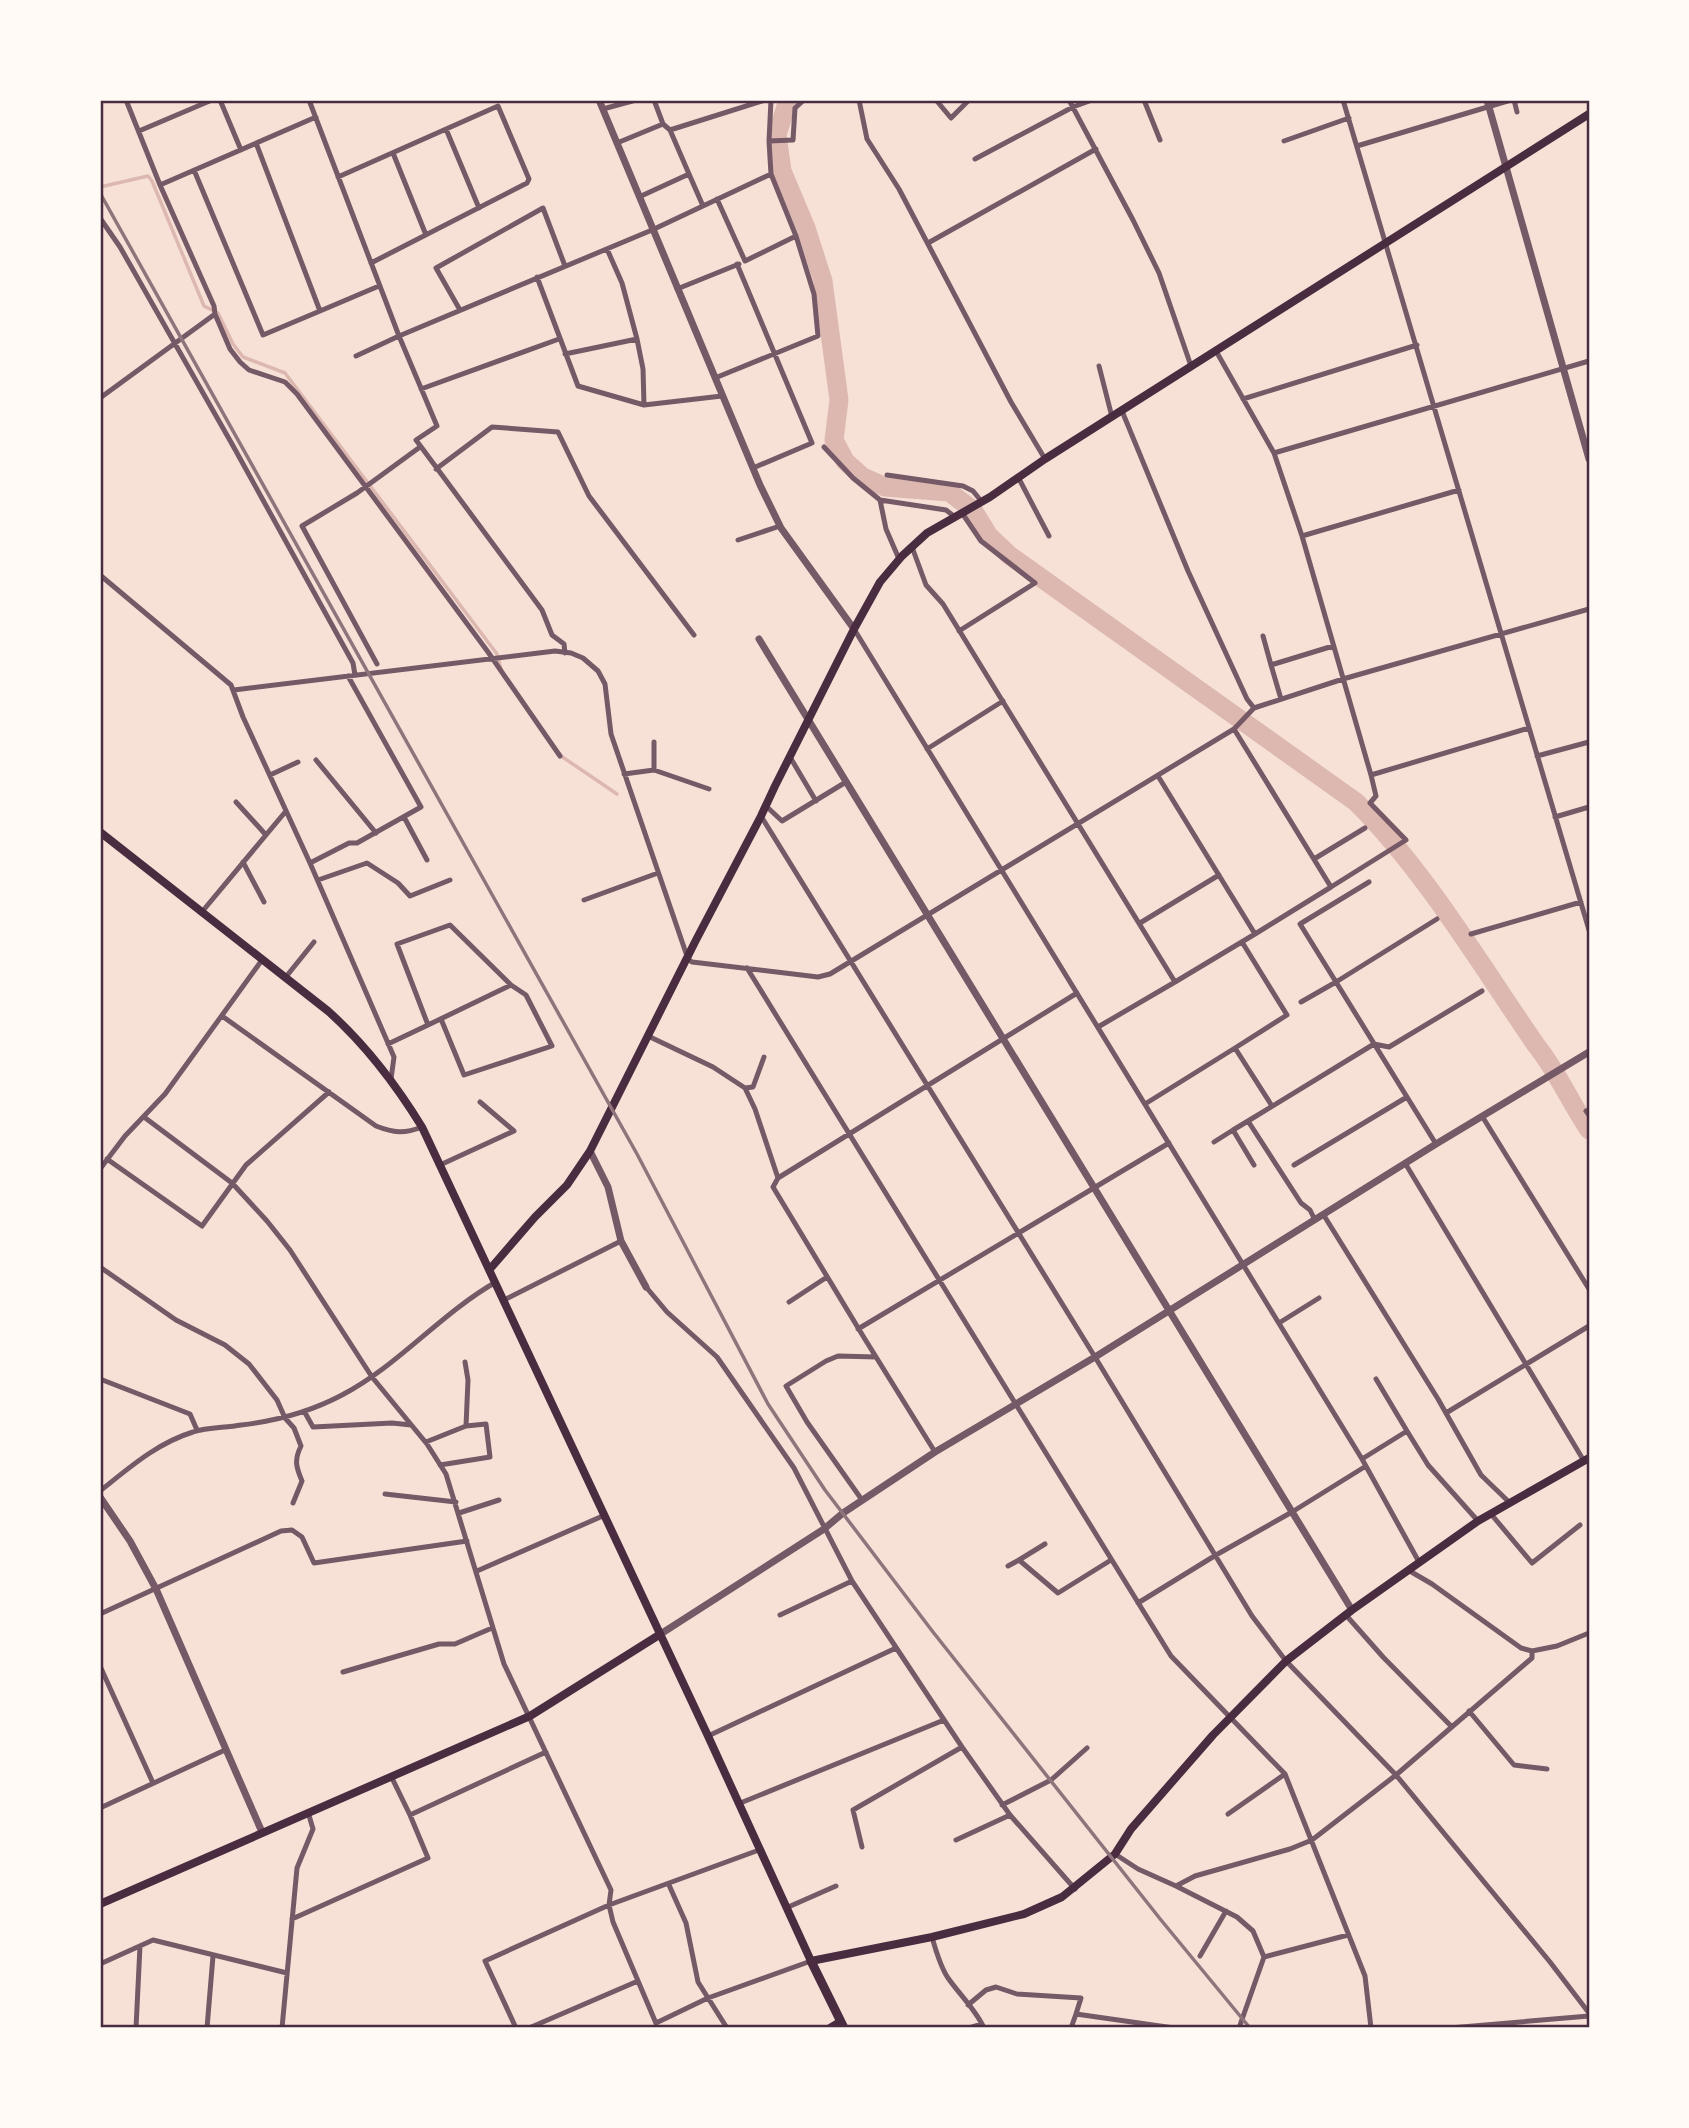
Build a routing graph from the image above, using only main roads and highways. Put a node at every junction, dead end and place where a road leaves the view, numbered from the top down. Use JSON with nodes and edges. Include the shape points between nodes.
{"nodes":[{"id":1,"x":1589,"y":114,"type":"edge"},
{"id":2,"x":100,"y":832,"type":"edge"},
{"id":3,"x":490,"y":1269,"type":"junction"},
{"id":4,"x":1587,"y":1460,"type":"edge"},
{"id":5,"x":659,"y":1635,"type":"junction"},
{"id":6,"x":100,"y":1904,"type":"edge"},
{"id":7,"x":811,"y":1961,"type":"junction"},
{"id":8,"x":842,"y":2025,"type":"edge"},
{"id":9,"x":830,"y":2028,"type":"edge"}],
"edges":[{"from":1,"to":3,"type":"main road","via":[[927,533],[900,559],[880,582],[854,629],[590,1151],[567,1185]]},
{"from":2,"to":3,"type":"main road","via":[[354,1034],[422,1127]]},
{"from":3,"to":5,"type":"main road"},
{"from":4,"to":7,"type":"main road","via":[[1478,1521],[1286,1661],[1231,1716],[1131,1829],[1115,1854],[1074,1889],[1024,1914]]},
{"from":5,"to":6,"type":"main road","via":[[530,1716]]},
{"from":5,"to":7,"type":"main road"},
{"from":7,"to":8,"type":"main road"},
{"from":8,"to":9,"type":"main road"}]}
